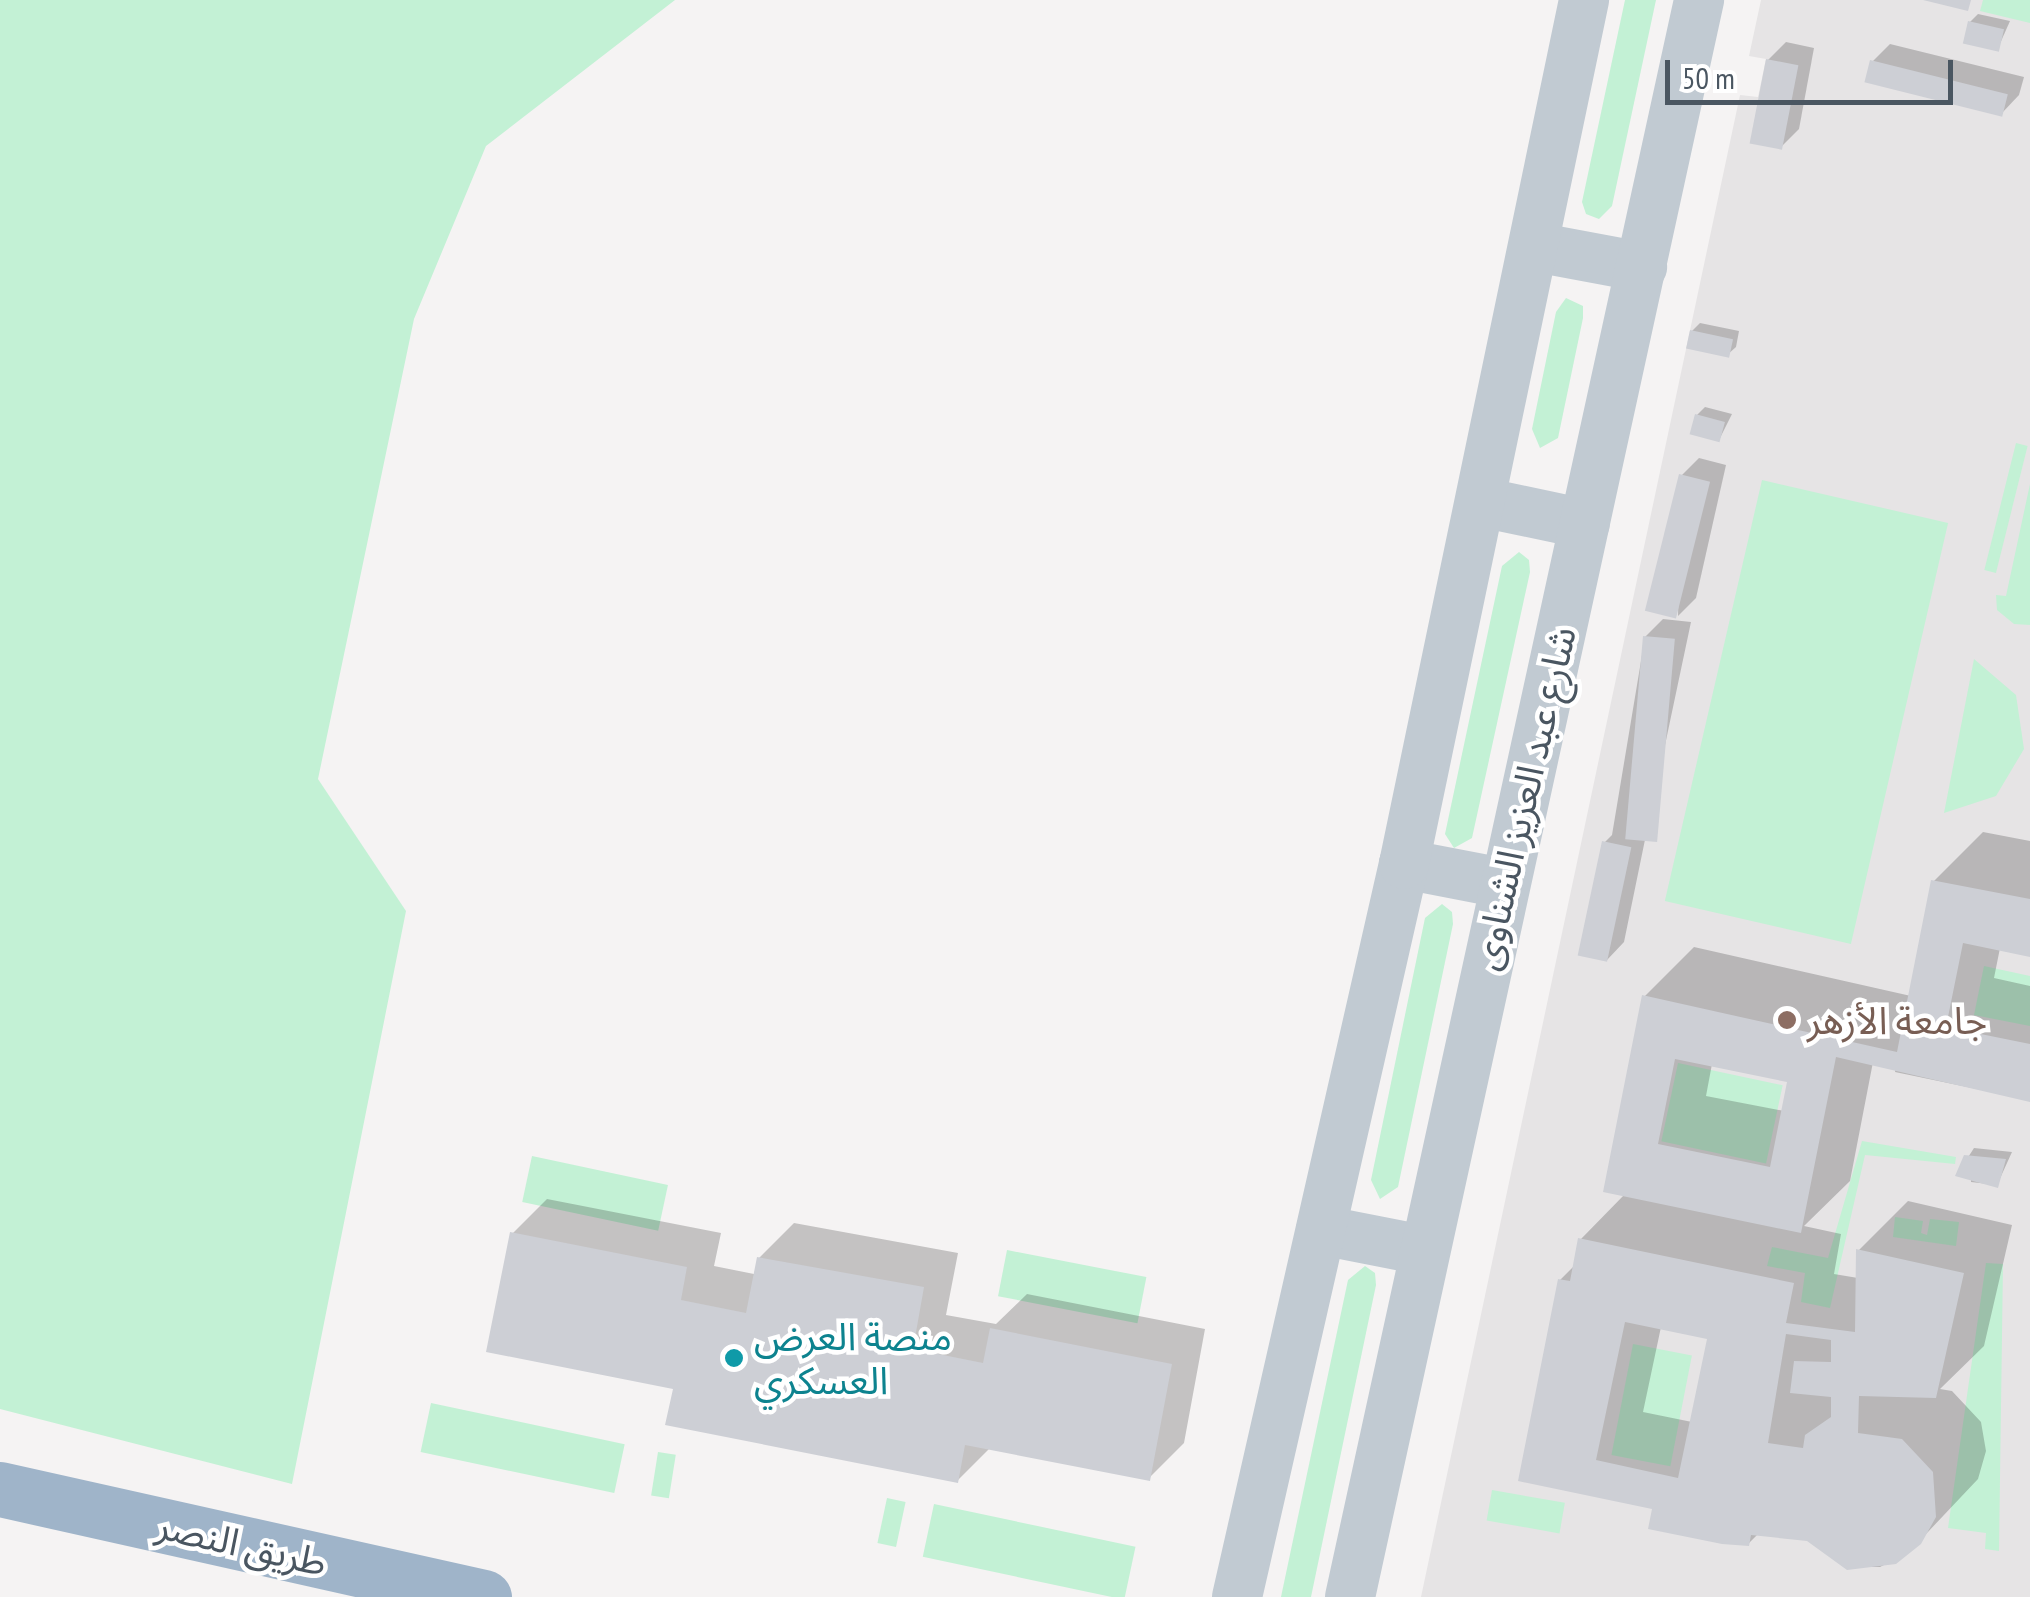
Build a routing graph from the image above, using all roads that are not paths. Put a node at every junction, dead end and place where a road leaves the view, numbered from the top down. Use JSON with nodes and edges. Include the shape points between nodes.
{"nodes":[{"id":1,"x":1584,"y":0,"type":"edge"},
{"id":2,"x":1699,"y":0,"type":"edge"},
{"id":3,"x":1535,"y":247,"type":"junction"},
{"id":4,"x":1642,"y":267,"type":"junction"},
{"id":5,"x":1481,"y":502,"type":"junction"},
{"id":6,"x":1585,"y":524,"type":"junction"},
{"id":7,"x":1404,"y":864,"type":"junction"},
{"id":8,"x":1503,"y":883,"type":"junction"},
{"id":9,"x":1321,"y":1230,"type":"junction"},
{"id":10,"x":1423,"y":1250,"type":"junction"},
{"id":11,"x":0,"y":1489,"type":"edge"},
{"id":12,"x":484,"y":1597,"type":"edge"},
{"id":13,"x":1237,"y":1597,"type":"edge"},
{"id":14,"x":1350,"y":1597,"type":"edge"}],
"edges":[{"from":1,"to":3,"type":"street"},
{"from":2,"to":4,"type":"street","name":"شارع عبد العزيز الشناوى"},
{"from":3,"to":4,"type":"street"},
{"from":3,"to":5,"type":"street"},
{"from":4,"to":6,"type":"street","name":"شارع عبد العزيز الشناوى"},
{"from":5,"to":6,"type":"street"},
{"from":5,"to":7,"type":"street"},
{"from":6,"to":8,"type":"street","name":"شارع عبد العزيز الشناوى"},
{"from":7,"to":8,"type":"street"},
{"from":7,"to":9,"type":"street"},
{"from":8,"to":10,"type":"street","name":"شارع عبد العزيز الشناوى"},
{"from":9,"to":10,"type":"street"},
{"from":9,"to":13,"type":"street"},
{"from":10,"to":14,"type":"street","name":"شارع عبد العزيز الشناوى"},
{"from":11,"to":12,"type":"highway","name":"طريق النصر"}]}
